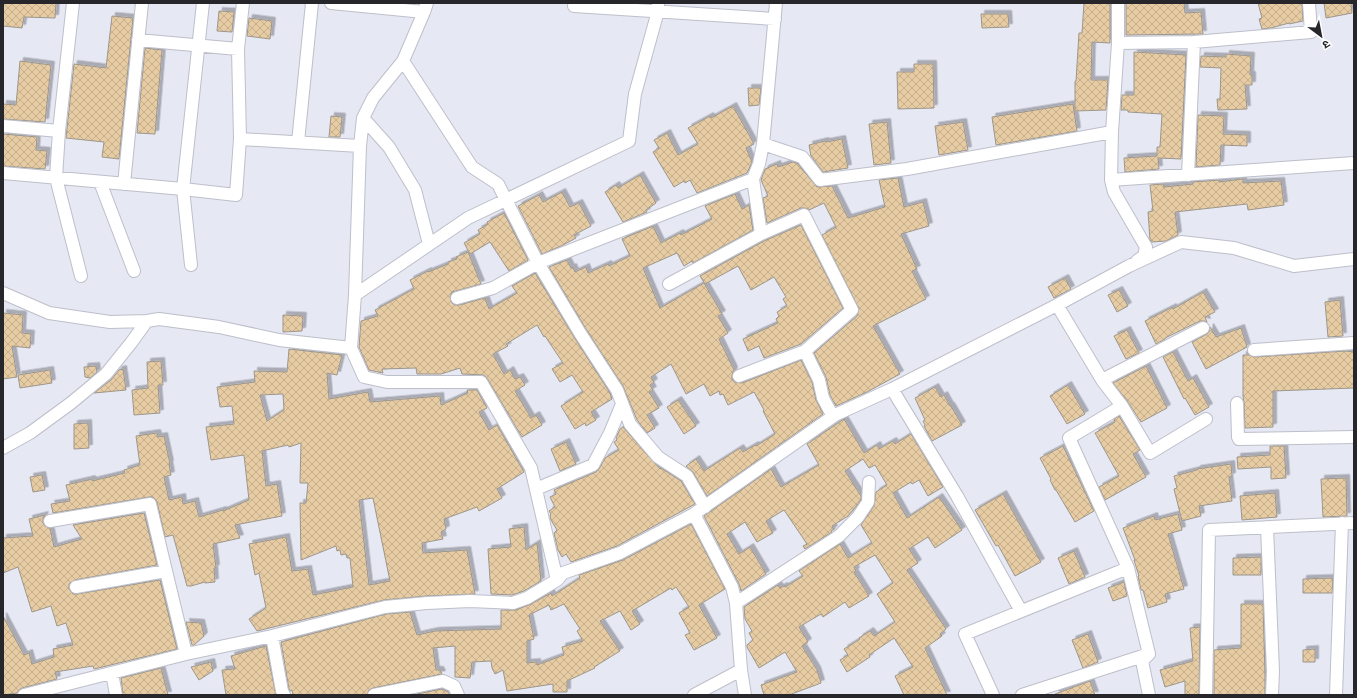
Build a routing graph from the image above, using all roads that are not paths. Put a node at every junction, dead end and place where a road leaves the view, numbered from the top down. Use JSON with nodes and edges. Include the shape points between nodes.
{"nodes":[{"id":1,"x":73,"y":3,"type":"edge"},
{"id":2,"x":142,"y":3,"type":"edge"},
{"id":3,"x":202,"y":3,"type":"edge"},
{"id":4,"x":243,"y":3,"type":"edge"},
{"id":5,"x":312,"y":3,"type":"edge"},
{"id":6,"x":331,"y":3,"type":"edge"},
{"id":7,"x":776,"y":3,"type":"edge"},
{"id":8,"x":1118,"y":3,"type":"edge"},
{"id":9,"x":1309,"y":3,"type":"edge"},
{"id":10,"x":574,"y":6,"type":"dead end"},
{"id":11,"x":425,"y":7,"type":"edge"},
{"id":12,"x":658,"y":7,"type":"edge"},
{"id":13,"x":775,"y":19,"type":"junction"},
{"id":14,"x":138,"y":40,"type":"junction"},
{"id":15,"x":1194,"y":42,"type":"junction"},
{"id":16,"x":1118,"y":43,"type":"junction"},
{"id":17,"x":198,"y":45,"type":"junction"},
{"id":18,"x":238,"y":49,"type":"junction"},
{"id":19,"x":403,"y":61,"type":"junction"},
{"id":20,"x":363,"y":118,"type":"junction"},
{"id":21,"x":3,"y":126,"type":"edge"},
{"id":22,"x":59,"y":131,"type":"junction"},
{"id":23,"x":1112,"y":132,"type":"junction"},
{"id":24,"x":240,"y":139,"type":"junction"},
{"id":25,"x":298,"y":142,"type":"junction"},
{"id":26,"x":763,"y":144,"type":"junction"},
{"id":27,"x":360,"y":146,"type":"junction"},
{"id":28,"x":1354,"y":163,"type":"edge"},
{"id":29,"x":3,"y":173,"type":"edge"},
{"id":30,"x":1188,"y":175,"type":"junction"},
{"id":31,"x":56,"y":178,"type":"junction"},
{"id":32,"x":753,"y":179,"type":"junction"},
{"id":33,"x":1111,"y":180,"type":"junction"},
{"id":34,"x":100,"y":182,"type":"junction"},
{"id":35,"x":124,"y":184,"type":"junction"},
{"id":36,"x":183,"y":189,"type":"junction"},
{"id":37,"x":506,"y":199,"type":"junction"},
{"id":38,"x":761,"y":234,"type":"junction"},
{"id":39,"x":429,"y":244,"type":"junction"},
{"id":40,"x":1354,"y":259,"type":"edge"},
{"id":41,"x":538,"y":263,"type":"junction"},
{"id":42,"x":191,"y":265,"type":"dead end"},
{"id":43,"x":1130,"y":266,"type":"junction"},
{"id":44,"x":134,"y":271,"type":"dead end"},
{"id":45,"x":81,"y":276,"type":"dead end"},
{"id":46,"x":669,"y":284,"type":"dead end"},
{"id":47,"x":3,"y":292,"type":"edge"},
{"id":48,"x":355,"y":296,"type":"junction"},
{"id":49,"x":457,"y":298,"type":"dead end"},
{"id":50,"x":1057,"y":305,"type":"junction"},
{"id":51,"x":147,"y":321,"type":"junction"},
{"id":52,"x":1202,"y":328,"type":"dead end"},
{"id":53,"x":1354,"y":343,"type":"edge"},
{"id":54,"x":351,"y":348,"type":"junction"},
{"id":55,"x":1254,"y":350,"type":"dead end"},
{"id":56,"x":805,"y":351,"type":"junction"},
{"id":57,"x":739,"y":376,"type":"dead end"},
{"id":58,"x":1102,"y":380,"type":"junction"},
{"id":59,"x":892,"y":388,"type":"junction"},
{"id":60,"x":1237,"y":403,"type":"dead end"},
{"id":61,"x":622,"y":404,"type":"junction"},
{"id":62,"x":1122,"y":406,"type":"junction"},
{"id":63,"x":835,"y":415,"type":"junction"},
{"id":64,"x":1206,"y":419,"type":"dead end"},
{"id":65,"x":1354,"y":436,"type":"edge"},
{"id":66,"x":3,"y":448,"type":"edge"},
{"id":67,"x":869,"y":482,"type":"dead end"},
{"id":68,"x":536,"y":489,"type":"junction"},
{"id":69,"x":704,"y":507,"type":"junction"},
{"id":70,"x":694,"y":514,"type":"junction"},
{"id":71,"x":50,"y":521,"type":"dead end"},
{"id":72,"x":1348,"y":523,"type":"edge"},
{"id":73,"x":1267,"y":527,"type":"junction"},
{"id":74,"x":1128,"y":568,"type":"junction"},
{"id":75,"x":166,"y":571,"type":"junction"},
{"id":76,"x":557,"y":580,"type":"junction"},
{"id":77,"x":76,"y":587,"type":"dead end"},
{"id":78,"x":736,"y":603,"type":"junction"},
{"id":79,"x":1021,"y":611,"type":"junction"},
{"id":80,"x":272,"y":636,"type":"junction"},
{"id":81,"x":186,"y":654,"type":"junction"},
{"id":82,"x":1149,"y":654,"type":"junction"},
{"id":83,"x":741,"y":670,"type":"junction"},
{"id":84,"x":112,"y":673,"type":"junction"},
{"id":85,"x":24,"y":695,"type":"edge"},
{"id":86,"x":116,"y":695,"type":"edge"},
{"id":87,"x":284,"y":695,"type":"edge"},
{"id":88,"x":374,"y":695,"type":"edge"},
{"id":89,"x":458,"y":695,"type":"edge"},
{"id":90,"x":694,"y":695,"type":"edge"},
{"id":91,"x":745,"y":695,"type":"edge"},
{"id":92,"x":993,"y":695,"type":"edge"},
{"id":93,"x":1022,"y":695,"type":"edge"},
{"id":94,"x":1149,"y":695,"type":"edge"},
{"id":95,"x":1206,"y":695,"type":"edge"},
{"id":96,"x":1272,"y":695,"type":"edge"},
{"id":97,"x":1336,"y":695,"type":"edge"}],
"edges":[{"from":1,"to":22,"type":"street"},
{"from":2,"to":14,"type":"street"},
{"from":3,"to":17,"type":"street"},
{"from":4,"to":18,"type":"street"},
{"from":5,"to":25,"type":"street"},
{"from":6,"to":11,"type":"street"},
{"from":7,"to":13,"type":"street"},
{"from":8,"to":16,"type":"street"},
{"from":9,"to":15,"type":"street","via":[[1311,32]]},
{"from":10,"to":12,"type":"street"},
{"from":11,"to":19,"type":"street"},
{"from":12,"to":13,"type":"street"},
{"from":12,"to":37,"type":"street","via":[[635,94],[629,141]]},
{"from":13,"to":26,"type":"street"},
{"from":14,"to":17,"type":"street"},
{"from":14,"to":35,"type":"street"},
{"from":15,"to":16,"type":"street"},
{"from":15,"to":30,"type":"street"},
{"from":16,"to":23,"type":"street"},
{"from":17,"to":18,"type":"street"},
{"from":17,"to":36,"type":"street"},
{"from":18,"to":24,"type":"street"},
{"from":19,"to":20,"type":"street","via":[[373,98]]},
{"from":19,"to":37,"type":"street","via":[[472,167],[498,184]]},
{"from":20,"to":27,"type":"street"},
{"from":20,"to":39,"type":"street","via":[[389,147],[415,190]]},
{"from":21,"to":22,"type":"street"},
{"from":22,"to":31,"type":"street"},
{"from":23,"to":26,"type":"street","via":[[907,169],[820,180],[802,157]]},
{"from":23,"to":33,"type":"street"},
{"from":24,"to":25,"type":"street"},
{"from":24,"to":36,"type":"street","via":[[236,195]]},
{"from":25,"to":27,"type":"street"},
{"from":26,"to":32,"type":"street"},
{"from":27,"to":48,"type":"street"},
{"from":28,"to":30,"type":"street"},
{"from":29,"to":31,"type":"street"},
{"from":30,"to":33,"type":"street"},
{"from":31,"to":34,"type":"street"},
{"from":31,"to":45,"type":"street"},
{"from":32,"to":38,"type":"street"},
{"from":32,"to":41,"type":"street"},
{"from":33,"to":43,"type":"street","via":[[1114,192],[1146,246],[1144,256]]},
{"from":34,"to":35,"type":"street"},
{"from":34,"to":44,"type":"street"},
{"from":35,"to":36,"type":"street"},
{"from":36,"to":42,"type":"street"},
{"from":37,"to":39,"type":"street","via":[[468,218]]},
{"from":37,"to":41,"type":"street"},
{"from":38,"to":46,"type":"street"},
{"from":38,"to":56,"type":"street","via":[[804,215],[852,310]]},
{"from":39,"to":48,"type":"street"},
{"from":40,"to":43,"type":"street","via":[[1294,266],[1234,248],[1181,242]]},
{"from":41,"to":49,"type":"street","via":[[493,288]]},
{"from":41,"to":61,"type":"street","via":[[617,390]]},
{"from":43,"to":50,"type":"street"},
{"from":47,"to":51,"type":"street","via":[[49,313],[110,322]]},
{"from":48,"to":54,"type":"street"},
{"from":50,"to":58,"type":"street"},
{"from":50,"to":59,"type":"street"},
{"from":51,"to":54,"type":"street","via":[[159,319],[219,327],[279,340]]},
{"from":51,"to":66,"type":"street","via":[[106,374],[30,433]]},
{"from":52,"to":58,"type":"street"},
{"from":53,"to":55,"type":"street"},
{"from":54,"to":68,"type":"street","via":[[364,377],[387,382],[481,382],[531,468]]},
{"from":56,"to":57,"type":"street"},
{"from":56,"to":63,"type":"street","via":[[819,380],[823,398],[831,413]]},
{"from":58,"to":62,"type":"street"},
{"from":59,"to":63,"type":"street"},
{"from":59,"to":79,"type":"street","via":[[957,496]]},
{"from":60,"to":65,"type":"street","via":[[1239,439]]},
{"from":61,"to":68,"type":"street","via":[[593,465]]},
{"from":61,"to":69,"type":"street","via":[[630,424],[658,457],[687,476]]},
{"from":62,"to":64,"type":"street","via":[[1150,453]]},
{"from":62,"to":74,"type":"street","via":[[1069,438]]},
{"from":63,"to":69,"type":"street"},
{"from":67,"to":78,"type":"street","via":[[868,502],[858,517],[839,536]]},
{"from":68,"to":76,"type":"street"},
{"from":69,"to":70,"type":"street"},
{"from":70,"to":76,"type":"street","via":[[620,553],[563,573]]},
{"from":70,"to":78,"type":"street","via":[[732,588]]},
{"from":71,"to":75,"type":"street","via":[[150,504]]},
{"from":72,"to":73,"type":"street"},
{"from":72,"to":97,"type":"street"},
{"from":73,"to":95,"type":"street","via":[[1209,530]]},
{"from":73,"to":96,"type":"street"},
{"from":74,"to":79,"type":"street"},
{"from":74,"to":82,"type":"street"},
{"from":75,"to":77,"type":"street"},
{"from":75,"to":81,"type":"street"},
{"from":76,"to":80,"type":"street","via":[[527,598],[513,603],[470,601],[384,607]]},
{"from":78,"to":83,"type":"street"},
{"from":79,"to":92,"type":"street","via":[[965,634]]},
{"from":80,"to":81,"type":"street"},
{"from":80,"to":87,"type":"street"},
{"from":81,"to":84,"type":"street"},
{"from":82,"to":93,"type":"street"},
{"from":82,"to":94,"type":"street","via":[[1142,661]]},
{"from":83,"to":90,"type":"street"},
{"from":83,"to":91,"type":"street"},
{"from":84,"to":85,"type":"street"},
{"from":84,"to":86,"type":"street"},
{"from":88,"to":89,"type":"street","via":[[443,681],[454,686]]}]}
